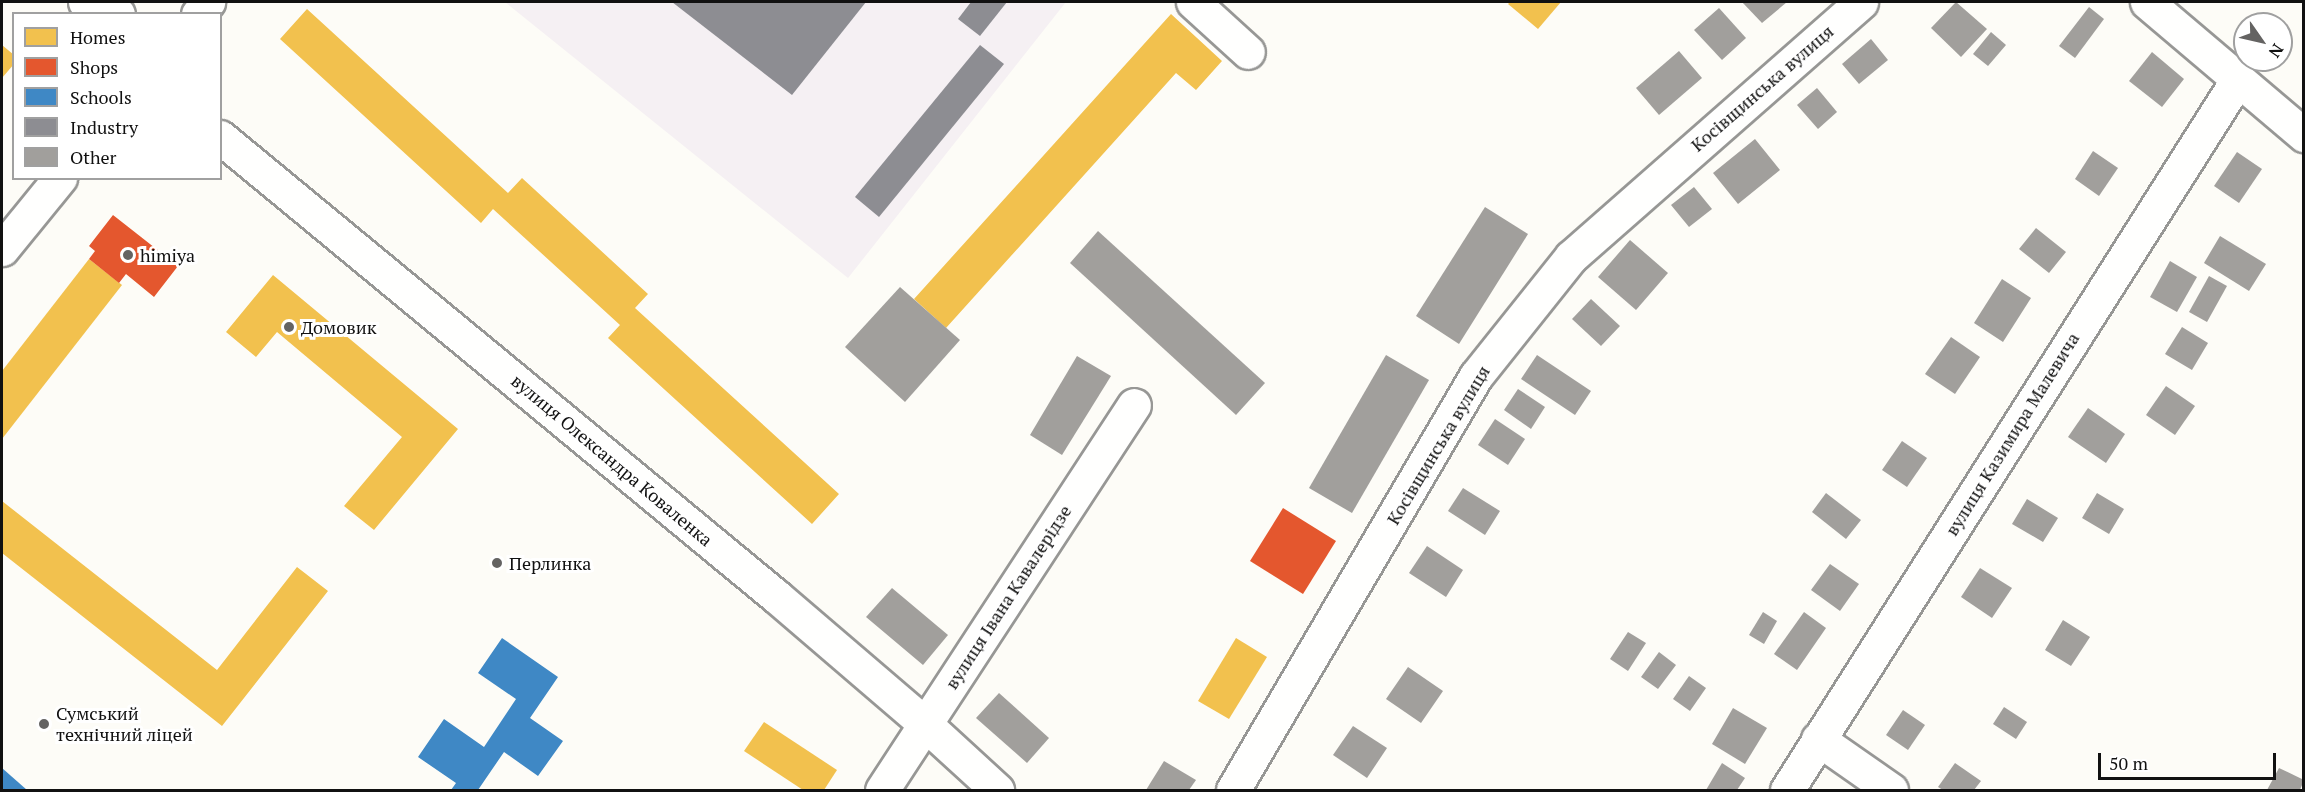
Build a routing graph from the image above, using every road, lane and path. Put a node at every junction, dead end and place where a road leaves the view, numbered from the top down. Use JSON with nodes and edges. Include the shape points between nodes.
{"nodes":[{"id":1,"x":85,"y":2,"type":"edge"},
{"id":2,"x":1193,"y":2,"type":"edge"},
{"id":3,"x":1861,"y":2,"type":"edge"},
{"id":4,"x":2147,"y":2,"type":"edge"},
{"id":5,"x":112,"y":12,"type":"edge"},
{"id":6,"x":1248,"y":52,"type":"dead end"},
{"id":7,"x":2238,"y":79,"type":"junction"},
{"id":8,"x":2304,"y":135,"type":"edge"},
{"id":9,"x":222,"y":139,"type":"edge"},
{"id":10,"x":58,"y":180,"type":"edge"},
{"id":11,"x":2,"y":249,"type":"edge"},
{"id":12,"x":1134,"y":405,"type":"dead end"},
{"id":13,"x":925,"y":724,"type":"junction"},
{"id":14,"x":1818,"y":739,"type":"junction"},
{"id":15,"x":882,"y":790,"type":"edge"},
{"id":16,"x":997,"y":790,"type":"edge"},
{"id":17,"x":1233,"y":790,"type":"edge"},
{"id":18,"x":1787,"y":790,"type":"edge"},
{"id":19,"x":1891,"y":790,"type":"edge"}],
"edges":[{"from":1,"to":5,"type":"street"},
{"from":2,"to":6,"type":"street"},
{"from":3,"to":17,"type":"street","name":"Косівщинська вулиця","via":[[1571,257],[1476,376]]},
{"from":4,"to":7,"type":"street"},
{"from":7,"to":8,"type":"street"},
{"from":7,"to":14,"type":"street","name":"вулиця Казимира Малевича"},
{"from":9,"to":13,"type":"street","name":"вулиця Олександра Коваленка"},
{"from":10,"to":11,"type":"street"},
{"from":12,"to":13,"type":"street","name":"вулиця Івана Кавалерідзе"},
{"from":13,"to":15,"type":"street","name":"вулиця Івана Кавалерідзе"},
{"from":13,"to":16,"type":"street","name":"вулиця Олександра Коваленка"},
{"from":14,"to":18,"type":"street","name":"вулиця Казимира Малевича"},
{"from":14,"to":19,"type":"street"}]}
